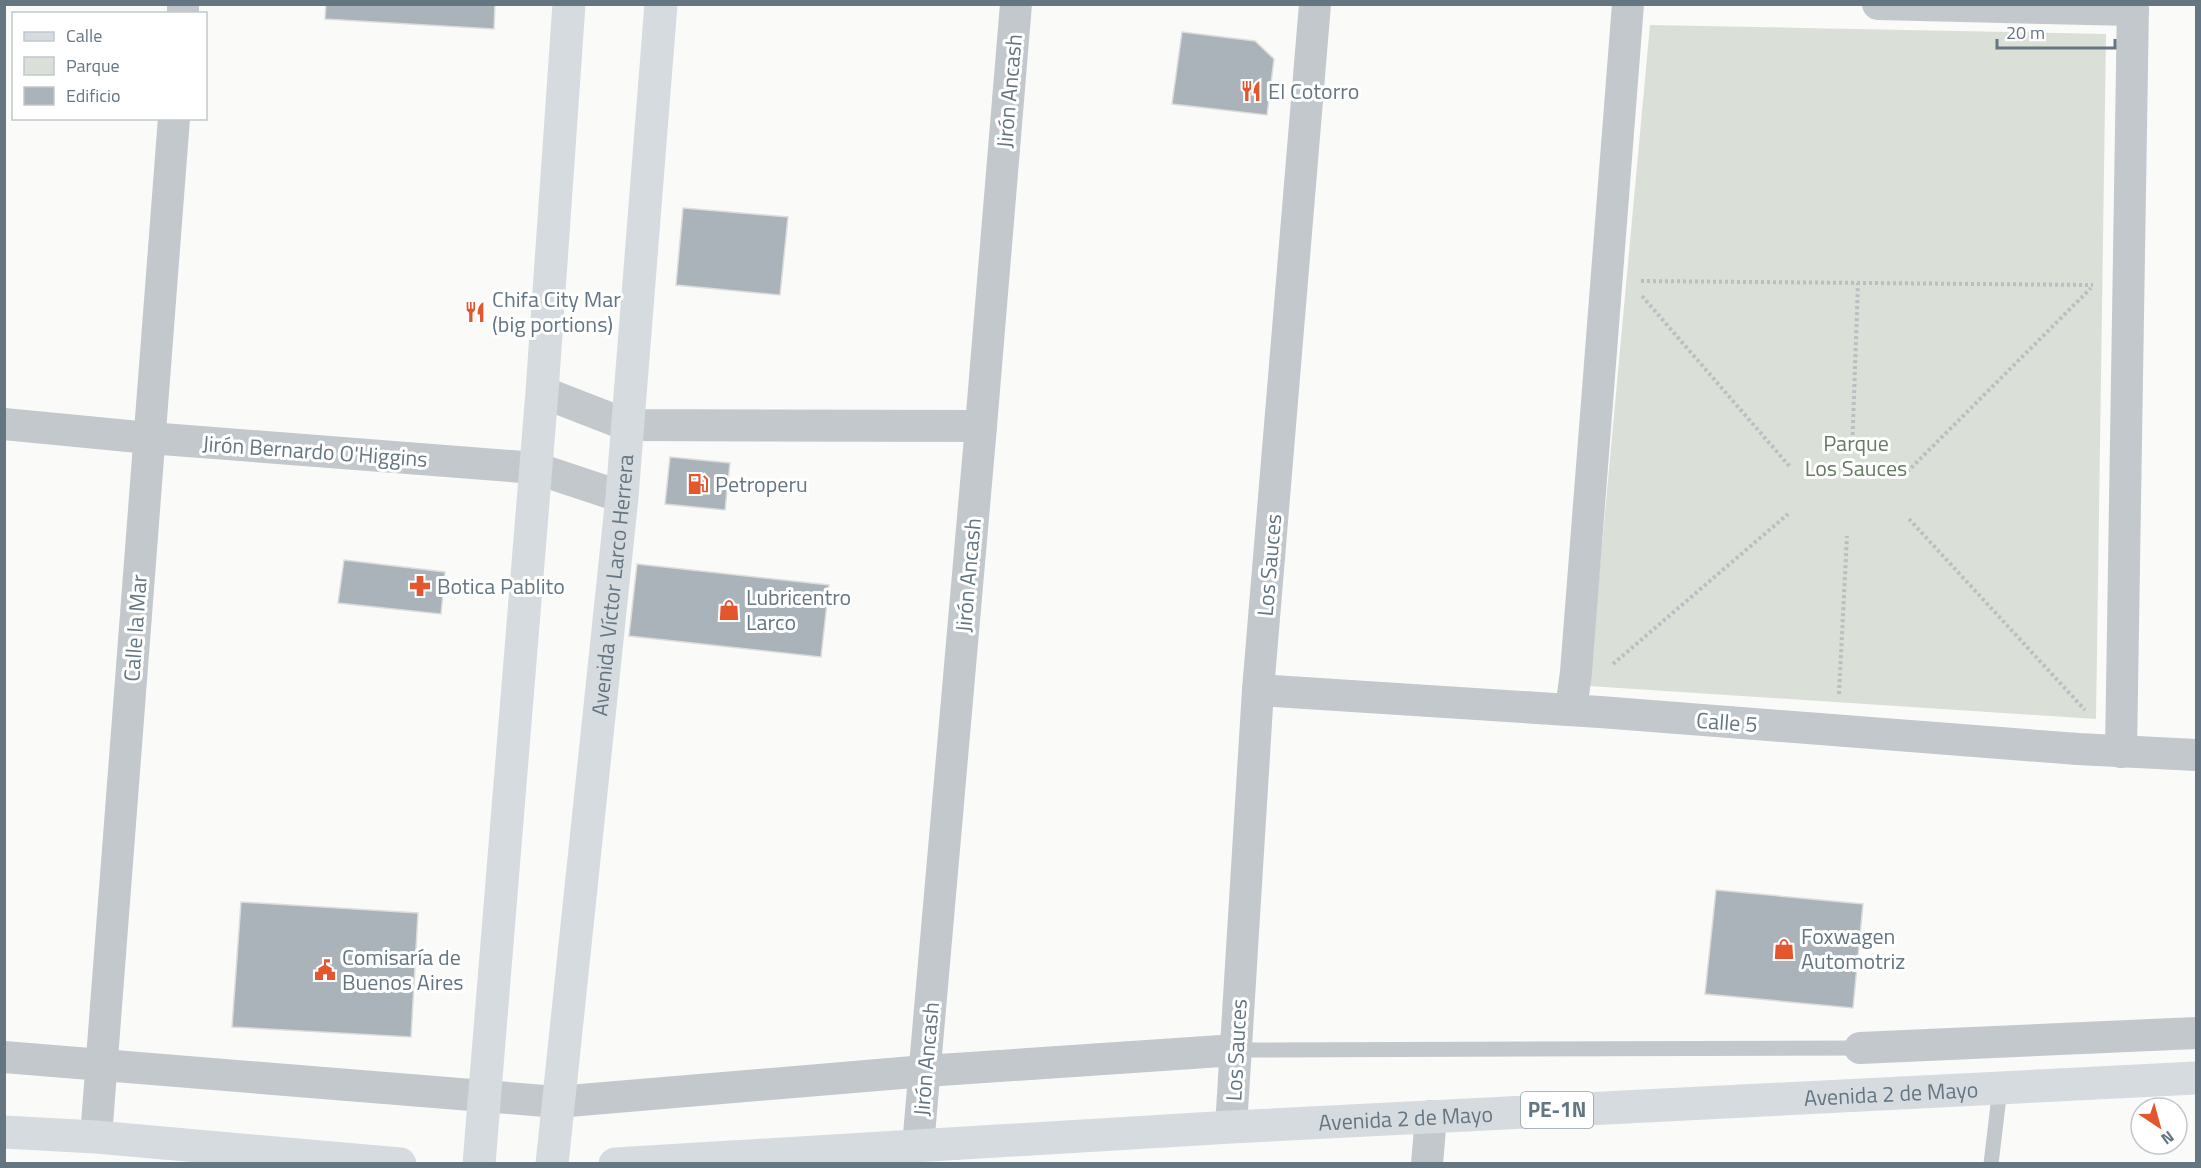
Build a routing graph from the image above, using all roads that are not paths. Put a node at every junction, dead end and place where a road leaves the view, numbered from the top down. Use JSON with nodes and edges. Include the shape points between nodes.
{"nodes":[{"id":1,"x":569,"y":4,"type":"edge"},
{"id":2,"x":662,"y":4,"type":"edge"},
{"id":3,"x":1016,"y":4,"type":"edge"},
{"id":4,"x":1315,"y":4,"type":"edge"},
{"id":5,"x":1628,"y":4,"type":"edge"},
{"id":6,"x":1878,"y":4,"type":"edge"},
{"id":7,"x":2133,"y":8,"type":"edge"},
{"id":8,"x":174,"y":120,"type":"edge"},
{"id":9,"x":542,"y":392,"type":"junction"},
{"id":10,"x":4,"y":424,"type":"edge"},
{"id":11,"x":627,"y":425,"type":"junction"},
{"id":12,"x":981,"y":426,"type":"junction"},
{"id":13,"x":149,"y":438,"type":"junction"},
{"id":14,"x":535,"y":468,"type":"junction"},
{"id":15,"x":622,"y":497,"type":"junction"},
{"id":16,"x":1258,"y":690,"type":"junction"},
{"id":17,"x":1570,"y":710,"type":"junction"},
{"id":18,"x":2121,"y":752,"type":"junction"},
{"id":19,"x":2196,"y":755,"type":"edge"},
{"id":20,"x":2196,"y":1033,"type":"edge"},
{"id":21,"x":1860,"y":1048,"type":"joint"},
{"id":22,"x":1236,"y":1050,"type":"junction"},
{"id":23,"x":4,"y":1057,"type":"edge"},
{"id":24,"x":102,"y":1064,"type":"junction"},
{"id":25,"x":925,"y":1071,"type":"junction"},
{"id":26,"x":2196,"y":1078,"type":"edge"},
{"id":27,"x":2000,"y":1088,"type":"junction"},
{"id":28,"x":484,"y":1097,"type":"junction"},
{"id":29,"x":557,"y":1102,"type":"junction"},
{"id":30,"x":1431,"y":1116,"type":"junction"},
{"id":31,"x":1232,"y":1127,"type":"junction"},
{"id":32,"x":4,"y":1132,"type":"edge"},
{"id":33,"x":96,"y":1137,"type":"junction"},
{"id":34,"x":918,"y":1146,"type":"junction"},
{"id":35,"x":400,"y":1164,"type":"edge"},
{"id":36,"x":479,"y":1164,"type":"edge"},
{"id":37,"x":552,"y":1164,"type":"edge"},
{"id":38,"x":615,"y":1164,"type":"edge"},
{"id":39,"x":1427,"y":1164,"type":"edge"},
{"id":40,"x":1991,"y":1164,"type":"edge"}],
"edges":[{"from":1,"to":9,"type":"main road"},
{"from":2,"to":11,"type":"main road","name":"Avenida Víctor Larco Herrera"},
{"from":3,"to":12,"type":"street","name":"Jirón Ancash"},
{"from":4,"to":16,"type":"street","name":"Los Sauces"},
{"from":5,"to":17,"type":"street"},
{"from":6,"to":7,"type":"street"},
{"from":7,"to":18,"type":"street"},
{"from":8,"to":13,"type":"street","name":"Calle la Mar"},
{"from":9,"to":11,"type":"street"},
{"from":9,"to":14,"type":"main road"},
{"from":10,"to":13,"type":"street","name":"Jirón Bernardo O'Higgins"},
{"from":11,"to":12,"type":"street"},
{"from":11,"to":15,"type":"main road","name":"Avenida Víctor Larco Herrera"},
{"from":12,"to":25,"type":"street","name":"Jirón Ancash"},
{"from":13,"to":14,"type":"street","name":"Jirón Bernardo O'Higgins"},
{"from":13,"to":24,"type":"street","name":"Calle la Mar"},
{"from":14,"to":15,"type":"street","name":"Jirón Bernardo O'Higgins"},
{"from":14,"to":28,"type":"main road"},
{"from":15,"to":29,"type":"main road","name":"Avenida Víctor Larco Herrera"},
{"from":16,"to":17,"type":"street","name":"Calle 5"},
{"from":16,"to":22,"type":"street","name":"Los Sauces"},
{"from":17,"to":18,"type":"street","name":"Calle 5"},
{"from":18,"to":19,"type":"street","name":"Calle 5"},
{"from":20,"to":21,"type":"street"},
{"from":21,"to":22,"type":"lane"},
{"from":22,"to":25,"type":"street"},
{"from":22,"to":31,"type":"street","name":"Los Sauces"},
{"from":23,"to":24,"type":"street"},
{"from":24,"to":28,"type":"street"},
{"from":24,"to":33,"type":"street","name":"Calle la Mar"},
{"from":25,"to":29,"type":"street"},
{"from":25,"to":34,"type":"street","name":"Jirón Ancash"},
{"from":26,"to":27,"type":"main road","name":"Avenida 2 de Mayo","number":"PE-1N"},
{"from":27,"to":30,"type":"main road","name":"Avenida 2 de Mayo","number":"PE-1N"},
{"from":27,"to":40,"type":"lane"},
{"from":28,"to":29,"type":"street"},
{"from":28,"to":36,"type":"main road"},
{"from":29,"to":37,"type":"main road","name":"Avenida Víctor Larco Herrera"},
{"from":30,"to":31,"type":"main road","name":"Avenida 2 de Mayo","number":"PE-1N"},
{"from":30,"to":39,"type":"street"},
{"from":31,"to":34,"type":"main road","name":"Avenida 2 de Mayo","number":"PE-1N"},
{"from":32,"to":33,"type":"main road"},
{"from":33,"to":35,"type":"main road"},
{"from":34,"to":38,"type":"main road","name":"Avenida 2 de Mayo","number":"PE-1N"}]}
